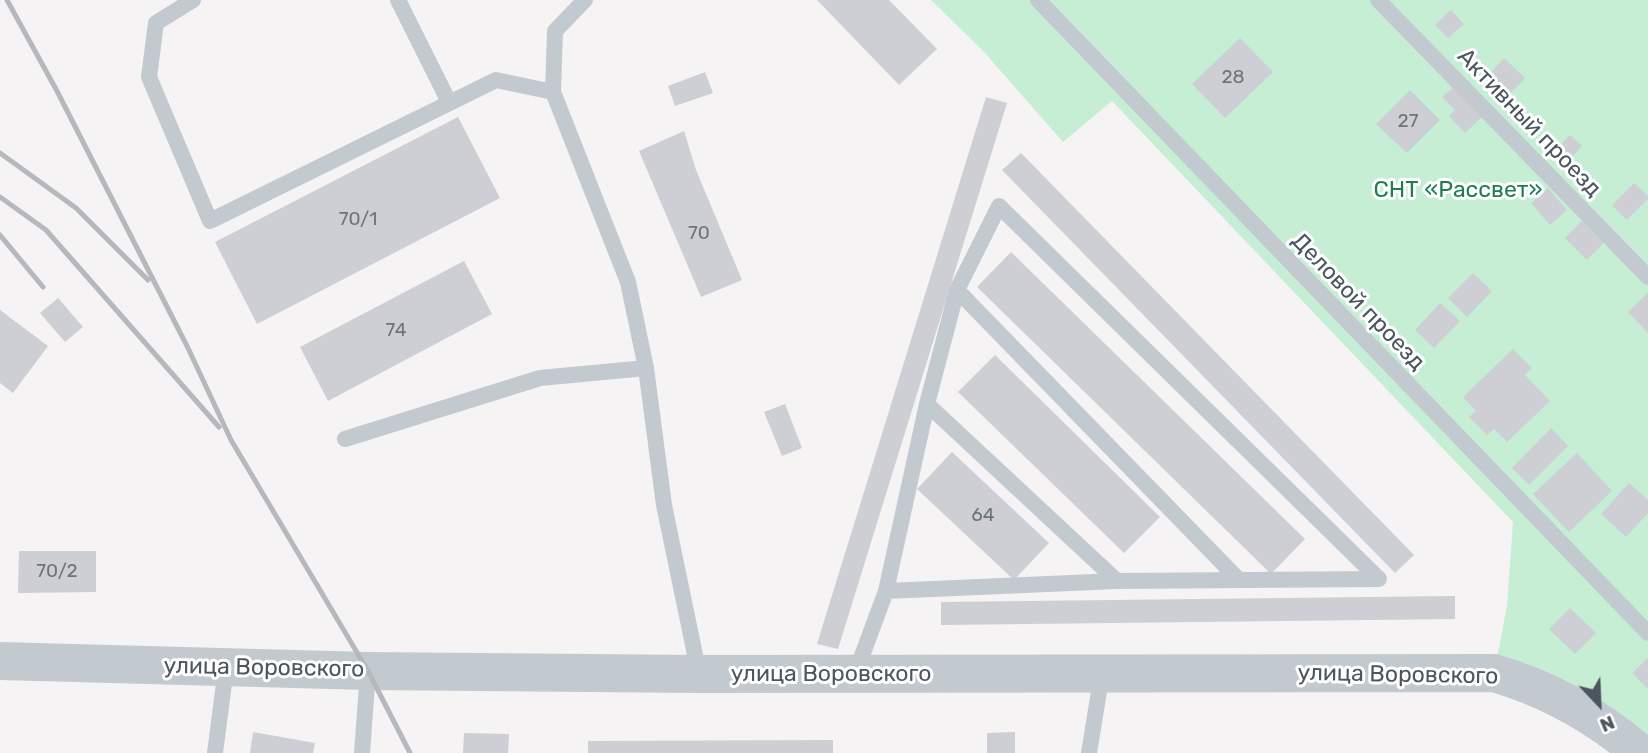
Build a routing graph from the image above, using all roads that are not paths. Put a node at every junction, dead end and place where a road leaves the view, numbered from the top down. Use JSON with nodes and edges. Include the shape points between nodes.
{"nodes":[{"id":1,"x":193,"y":0,"type":"edge"},
{"id":2,"x":398,"y":0,"type":"edge"},
{"id":3,"x":585,"y":0,"type":"edge"},
{"id":4,"x":1038,"y":0,"type":"edge"},
{"id":5,"x":1377,"y":0,"type":"edge"},
{"id":6,"x":552,"y":92,"type":"junction"},
{"id":7,"x":449,"y":102,"type":"junction"},
{"id":8,"x":1648,"y":277,"type":"edge"},
{"id":9,"x":957,"y":290,"type":"junction"},
{"id":10,"x":646,"y":369,"type":"junction"},
{"id":11,"x":927,"y":404,"type":"junction"},
{"id":12,"x":345,"y":439,"type":"dead end"},
{"id":13,"x":1239,"y":580,"type":"junction"},
{"id":14,"x":1117,"y":581,"type":"junction"},
{"id":15,"x":886,"y":591,"type":"junction"},
{"id":16,"x":1648,"y":633,"type":"edge"},
{"id":17,"x":0,"y":661,"type":"edge"},
{"id":18,"x":226,"y":667,"type":"junction"},
{"id":19,"x":368,"y":671,"type":"junction"},
{"id":20,"x":1102,"y":673,"type":"junction"},
{"id":21,"x":699,"y":674,"type":"junction"},
{"id":22,"x":856,"y":675,"type":"junction"},
{"id":23,"x":215,"y":753,"type":"edge"},
{"id":24,"x":362,"y":753,"type":"edge"},
{"id":25,"x":1089,"y":753,"type":"edge"},
{"id":26,"x":1640,"y":753,"type":"edge"}],
"edges":[{"from":1,"to":7,"type":"lane","via":[[156,23],[149,77],[210,221]]},
{"from":2,"to":7,"type":"lane"},
{"from":3,"to":6,"type":"lane","via":[[555,31]]},
{"from":4,"to":16,"type":"lane","name":"Деловой проезд"},
{"from":5,"to":8,"type":"lane","name":"Активный проезд"},
{"from":6,"to":7,"type":"lane","via":[[496,80]]},
{"from":6,"to":10,"type":"lane","via":[[628,282]]},
{"from":9,"to":11,"type":"lane"},
{"from":9,"to":13,"type":"lane"},
{"from":9,"to":13,"type":"lane","via":[[999,206],[1379,579]]},
{"from":10,"to":12,"type":"lane","via":[[540,377]]},
{"from":10,"to":21,"type":"lane","via":[[664,505]]},
{"from":11,"to":14,"type":"lane"},
{"from":11,"to":15,"type":"lane"},
{"from":13,"to":14,"type":"lane"},
{"from":14,"to":15,"type":"lane"},
{"from":15,"to":22,"type":"lane"},
{"from":17,"to":18,"type":"street","name":"улица Воровского"},
{"from":18,"to":19,"type":"street","name":"улица Воровского"},
{"from":18,"to":23,"type":"lane"},
{"from":19,"to":21,"type":"street","name":"улица Воровского"},
{"from":19,"to":24,"type":"lane"},
{"from":20,"to":22,"type":"street","name":"улица Воровского"},
{"from":20,"to":25,"type":"lane"},
{"from":20,"to":26,"type":"street","name":"улица Воровского","via":[[1494,673],[1569,702]]},
{"from":21,"to":22,"type":"street","name":"улица Воровского"}]}
